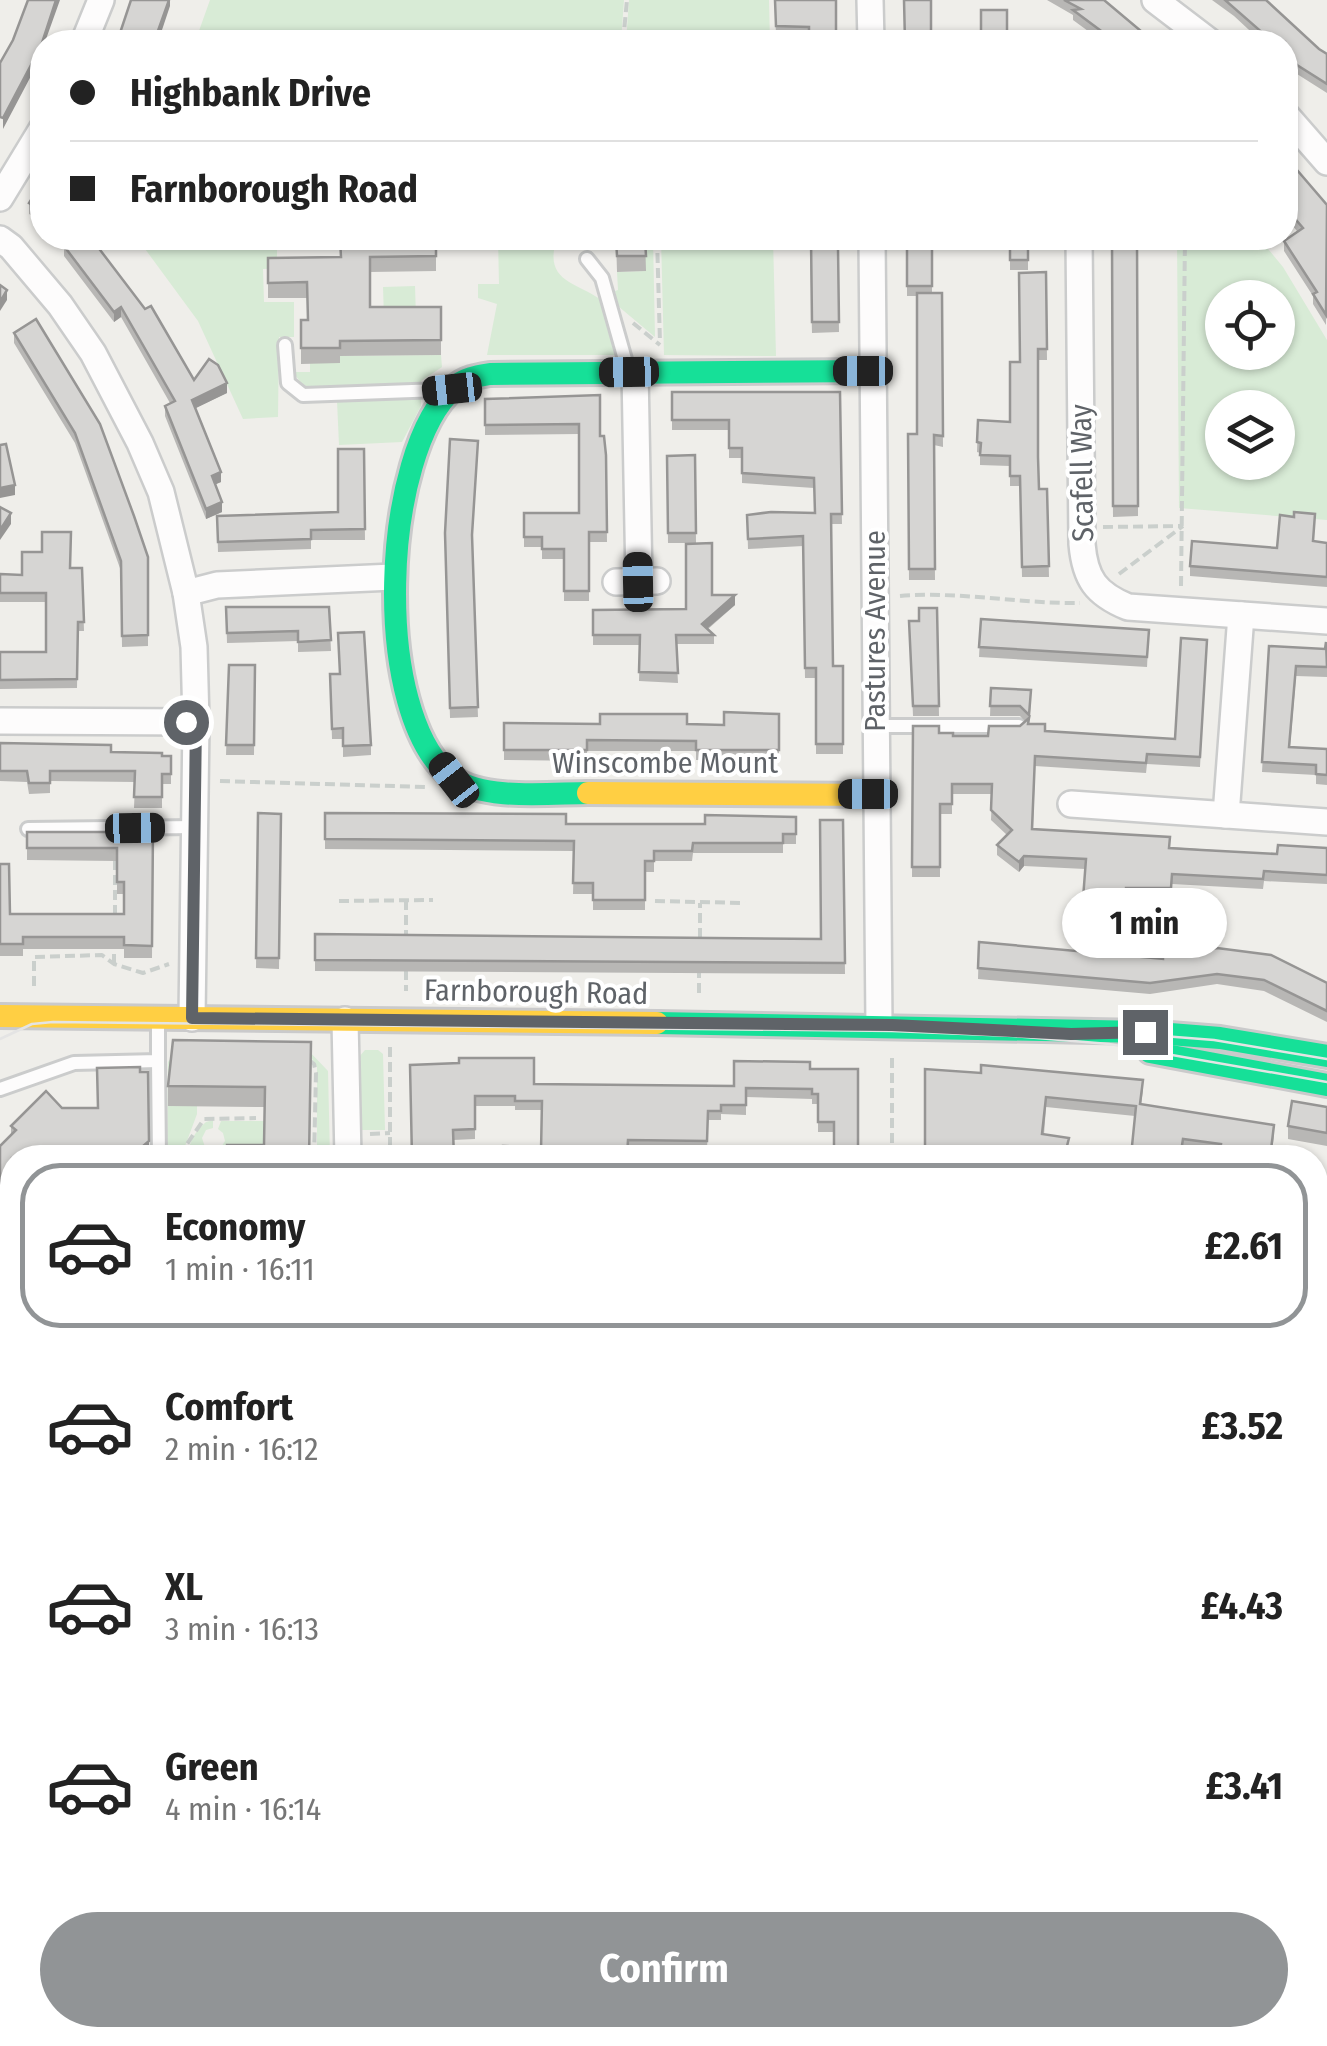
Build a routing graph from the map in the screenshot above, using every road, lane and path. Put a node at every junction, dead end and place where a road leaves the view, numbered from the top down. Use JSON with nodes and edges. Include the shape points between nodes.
{"nodes":[{"id":1,"x":100,"y":0,"type":"edge"},
{"id":2,"x":627,"y":0,"type":"edge"},
{"id":3,"x":870,"y":0,"type":"edge"},
{"id":4,"x":1156,"y":0,"type":"edge"},
{"id":5,"x":89,"y":30,"type":"edge"},
{"id":6,"x":625,"y":30,"type":"edge"},
{"id":7,"x":870,"y":30,"type":"edge"},
{"id":8,"x":1195,"y":30,"type":"edge"},
{"id":9,"x":1298,"y":129,"type":"edge"},
{"id":10,"x":30,"y":148,"type":"edge"},
{"id":11,"x":1327,"y":162,"type":"edge"},
{"id":12,"x":0,"y":198,"type":"edge"},
{"id":13,"x":0,"y":239,"type":"edge"},
{"id":14,"x":657,"y":250,"type":"edge"},
{"id":15,"x":872,"y":250,"type":"edge"},
{"id":16,"x":1079,"y":250,"type":"edge"},
{"id":17,"x":1185,"y":250,"type":"edge"},
{"id":18,"x":586,"y":259,"type":"dead end"},
{"id":19,"x":610,"y":304,"type":"junction"},
{"id":20,"x":285,"y":345,"type":"dead end"},
{"id":21,"x":660,"y":345,"type":"junction"},
{"id":22,"x":874,"y":371,"type":"junction"},
{"id":23,"x":642,"y":372,"type":"junction"},
{"id":24,"x":452,"y":389,"type":"junction"},
{"id":25,"x":1183,"y":526,"type":"junction"},
{"id":26,"x":1081,"y":527,"type":"junction"},
{"id":27,"x":393,"y":578,"type":"junction"},
{"id":28,"x":637,"y":581,"type":"dead end"},
{"id":29,"x":186,"y":593,"type":"junction"},
{"id":30,"x":1102,"y":594,"type":"junction"},
{"id":31,"x":875,"y":598,"type":"junction"},
{"id":32,"x":1180,"y":610,"type":"junction"},
{"id":33,"x":1241,"y":615,"type":"junction"},
{"id":34,"x":1327,"y":621,"type":"edge"},
{"id":35,"x":0,"y":721,"type":"edge"},
{"id":36,"x":196,"y":722,"type":"junction"},
{"id":37,"x":876,"y":726,"type":"junction"},
{"id":38,"x":1019,"y":726,"type":"edge"},
{"id":39,"x":454,"y":780,"type":"junction"},
{"id":40,"x":195,"y":781,"type":"junction"},
{"id":41,"x":877,"y":795,"type":"junction"},
{"id":42,"x":1071,"y":804,"type":"dead end"},
{"id":43,"x":1226,"y":815,"type":"junction"},
{"id":44,"x":1327,"y":822,"type":"edge"},
{"id":45,"x":194,"y":827,"type":"junction"},
{"id":46,"x":28,"y":829,"type":"edge"},
{"id":47,"x":115,"y":844,"type":"edge"},
{"id":48,"x":406,"y":900,"type":"junction"},
{"id":49,"x":433,"y":900,"type":"dead end"},
{"id":50,"x":339,"y":901,"type":"dead end"},
{"id":51,"x":655,"y":902,"type":"dead end"},
{"id":52,"x":700,"y":902,"type":"junction"},
{"id":53,"x":745,"y":903,"type":"dead end"},
{"id":54,"x":406,"y":938,"type":"edge"},
{"id":55,"x":700,"y":941,"type":"edge"},
{"id":56,"x":193,"y":956,"type":"junction"},
{"id":57,"x":406,"y":958,"type":"edge"},
{"id":58,"x":700,"y":960,"type":"edge"},
{"id":59,"x":114,"y":964,"type":"junction"},
{"id":60,"x":34,"y":991,"type":"dead end"},
{"id":61,"x":406,"y":996,"type":"dead end"},
{"id":62,"x":699,"y":998,"type":"dead end"},
{"id":63,"x":0,"y":1016,"type":"edge"},
{"id":64,"x":158,"y":1018,"type":"junction"},
{"id":65,"x":192,"y":1018,"type":"junction"},
{"id":66,"x":344,"y":1020,"type":"junction"},
{"id":67,"x":390,"y":1020,"type":"junction"},
{"id":68,"x":885,"y":1025,"type":"junction"},
{"id":69,"x":1071,"y":1034,"type":"junction"},
{"id":70,"x":1327,"y":1056,"type":"edge"},
{"id":71,"x":305,"y":1059,"type":"edge"},
{"id":72,"x":158,"y":1061,"type":"junction"},
{"id":73,"x":1327,"y":1084,"type":"edge"},
{"id":74,"x":0,"y":1089,"type":"edge"},
{"id":75,"x":256,"y":1118,"type":"dead end"},
{"id":76,"x":158,"y":1145,"type":"edge"},
{"id":77,"x":187,"y":1145,"type":"edge"},
{"id":78,"x":314,"y":1145,"type":"edge"},
{"id":79,"x":348,"y":1145,"type":"edge"},
{"id":80,"x":390,"y":1145,"type":"edge"},
{"id":81,"x":891,"y":1145,"type":"edge"}],
"edges":[{"from":1,"to":5,"type":"street"},
{"from":2,"to":6,"type":"path"},
{"from":3,"to":7,"type":"street"},
{"from":4,"to":8,"type":"street"},
{"from":9,"to":11,"type":"street"},
{"from":10,"to":12,"type":"street"},
{"from":13,"to":29,"type":"street","via":[[60,305],[140,442]]},
{"from":14,"to":21,"type":"path"},
{"from":15,"to":22,"type":"street","name":"Pastures Avenue"},
{"from":16,"to":26,"type":"street","name":"Scafell Way"},
{"from":17,"to":25,"type":"path"},
{"from":18,"to":19,"type":"lane","via":[[600,272]]},
{"from":19,"to":21,"type":"path"},
{"from":19,"to":23,"type":"lane"},
{"from":20,"to":24,"type":"lane","via":[[288,383],[303,396]]},
{"from":21,"to":23,"type":"path"},
{"from":22,"to":23,"type":"street"},
{"from":22,"to":31,"type":"street","name":"Pastures Avenue"},
{"from":23,"to":24,"type":"street","via":[[490,374]]},
{"from":23,"to":28,"type":"street"},
{"from":24,"to":27,"type":"street","via":[[413,465]]},
{"from":25,"to":26,"type":"path"},
{"from":25,"to":30,"type":"path"},
{"from":25,"to":32,"type":"path"},
{"from":26,"to":30,"type":"street","name":"Scafell Way","via":[[1083,558]]},
{"from":27,"to":29,"type":"street"},
{"from":27,"to":39,"type":"street","via":[[409,699],[427,746]]},
{"from":29,"to":36,"type":"street"},
{"from":30,"to":31,"type":"path","via":[[1097,603],[1041,604],[922,594]]},
{"from":30,"to":32,"type":"street","via":[[1128,607]]},
{"from":31,"to":37,"type":"street","name":"Pastures Avenue"},
{"from":32,"to":33,"type":"street"},
{"from":33,"to":34,"type":"street"},
{"from":33,"to":43,"type":"street"},
{"from":35,"to":36,"type":"street"},
{"from":36,"to":40,"type":"street"},
{"from":37,"to":38,"type":"lane"},
{"from":37,"to":41,"type":"street","name":"Pastures Avenue"},
{"from":39,"to":40,"type":"path","via":[[440,787]]},
{"from":39,"to":41,"type":"street","name":"Winscombe Mount","via":[[500,792]]},
{"from":40,"to":45,"type":"street"},
{"from":41,"to":68,"type":"street","name":"Pastures Avenue"},
{"from":42,"to":43,"type":"street"},
{"from":43,"to":44,"type":"street"},
{"from":45,"to":46,"type":"lane"},
{"from":45,"to":56,"type":"street"},
{"from":47,"to":59,"type":"path"},
{"from":48,"to":49,"type":"path"},
{"from":48,"to":50,"type":"path"},
{"from":48,"to":54,"type":"path"},
{"from":51,"to":52,"type":"path"},
{"from":52,"to":53,"type":"path"},
{"from":52,"to":55,"type":"path"},
{"from":56,"to":59,"type":"path","via":[[143,973]]},
{"from":56,"to":65,"type":"street"},
{"from":57,"to":61,"type":"path"},
{"from":58,"to":62,"type":"path"},
{"from":59,"to":60,"type":"path","via":[[102,956],[34,956]]},
{"from":63,"to":64,"type":"street","name":"Farnborough Road"},
{"from":64,"to":65,"type":"street","name":"Farnborough Road"},
{"from":64,"to":72,"type":"lane"},
{"from":65,"to":66,"type":"street","name":"Farnborough Road"},
{"from":66,"to":67,"type":"street","name":"Farnborough Road"},
{"from":66,"to":79,"type":"street"},
{"from":67,"to":68,"type":"street","name":"Farnborough Road"},
{"from":67,"to":80,"type":"path"},
{"from":68,"to":69,"type":"street","name":"Farnborough Road"},
{"from":68,"to":81,"type":"path"},
{"from":69,"to":70,"type":"street","name":"Farnborough Road","via":[[1220,1038]]},
{"from":69,"to":73,"type":"street","name":"Farnborough Road"},
{"from":71,"to":78,"type":"path","via":[[315,1068]]},
{"from":72,"to":74,"type":"lane","via":[[74,1062]]},
{"from":72,"to":76,"type":"lane"},
{"from":75,"to":77,"type":"path","via":[[204,1120]]}]}
